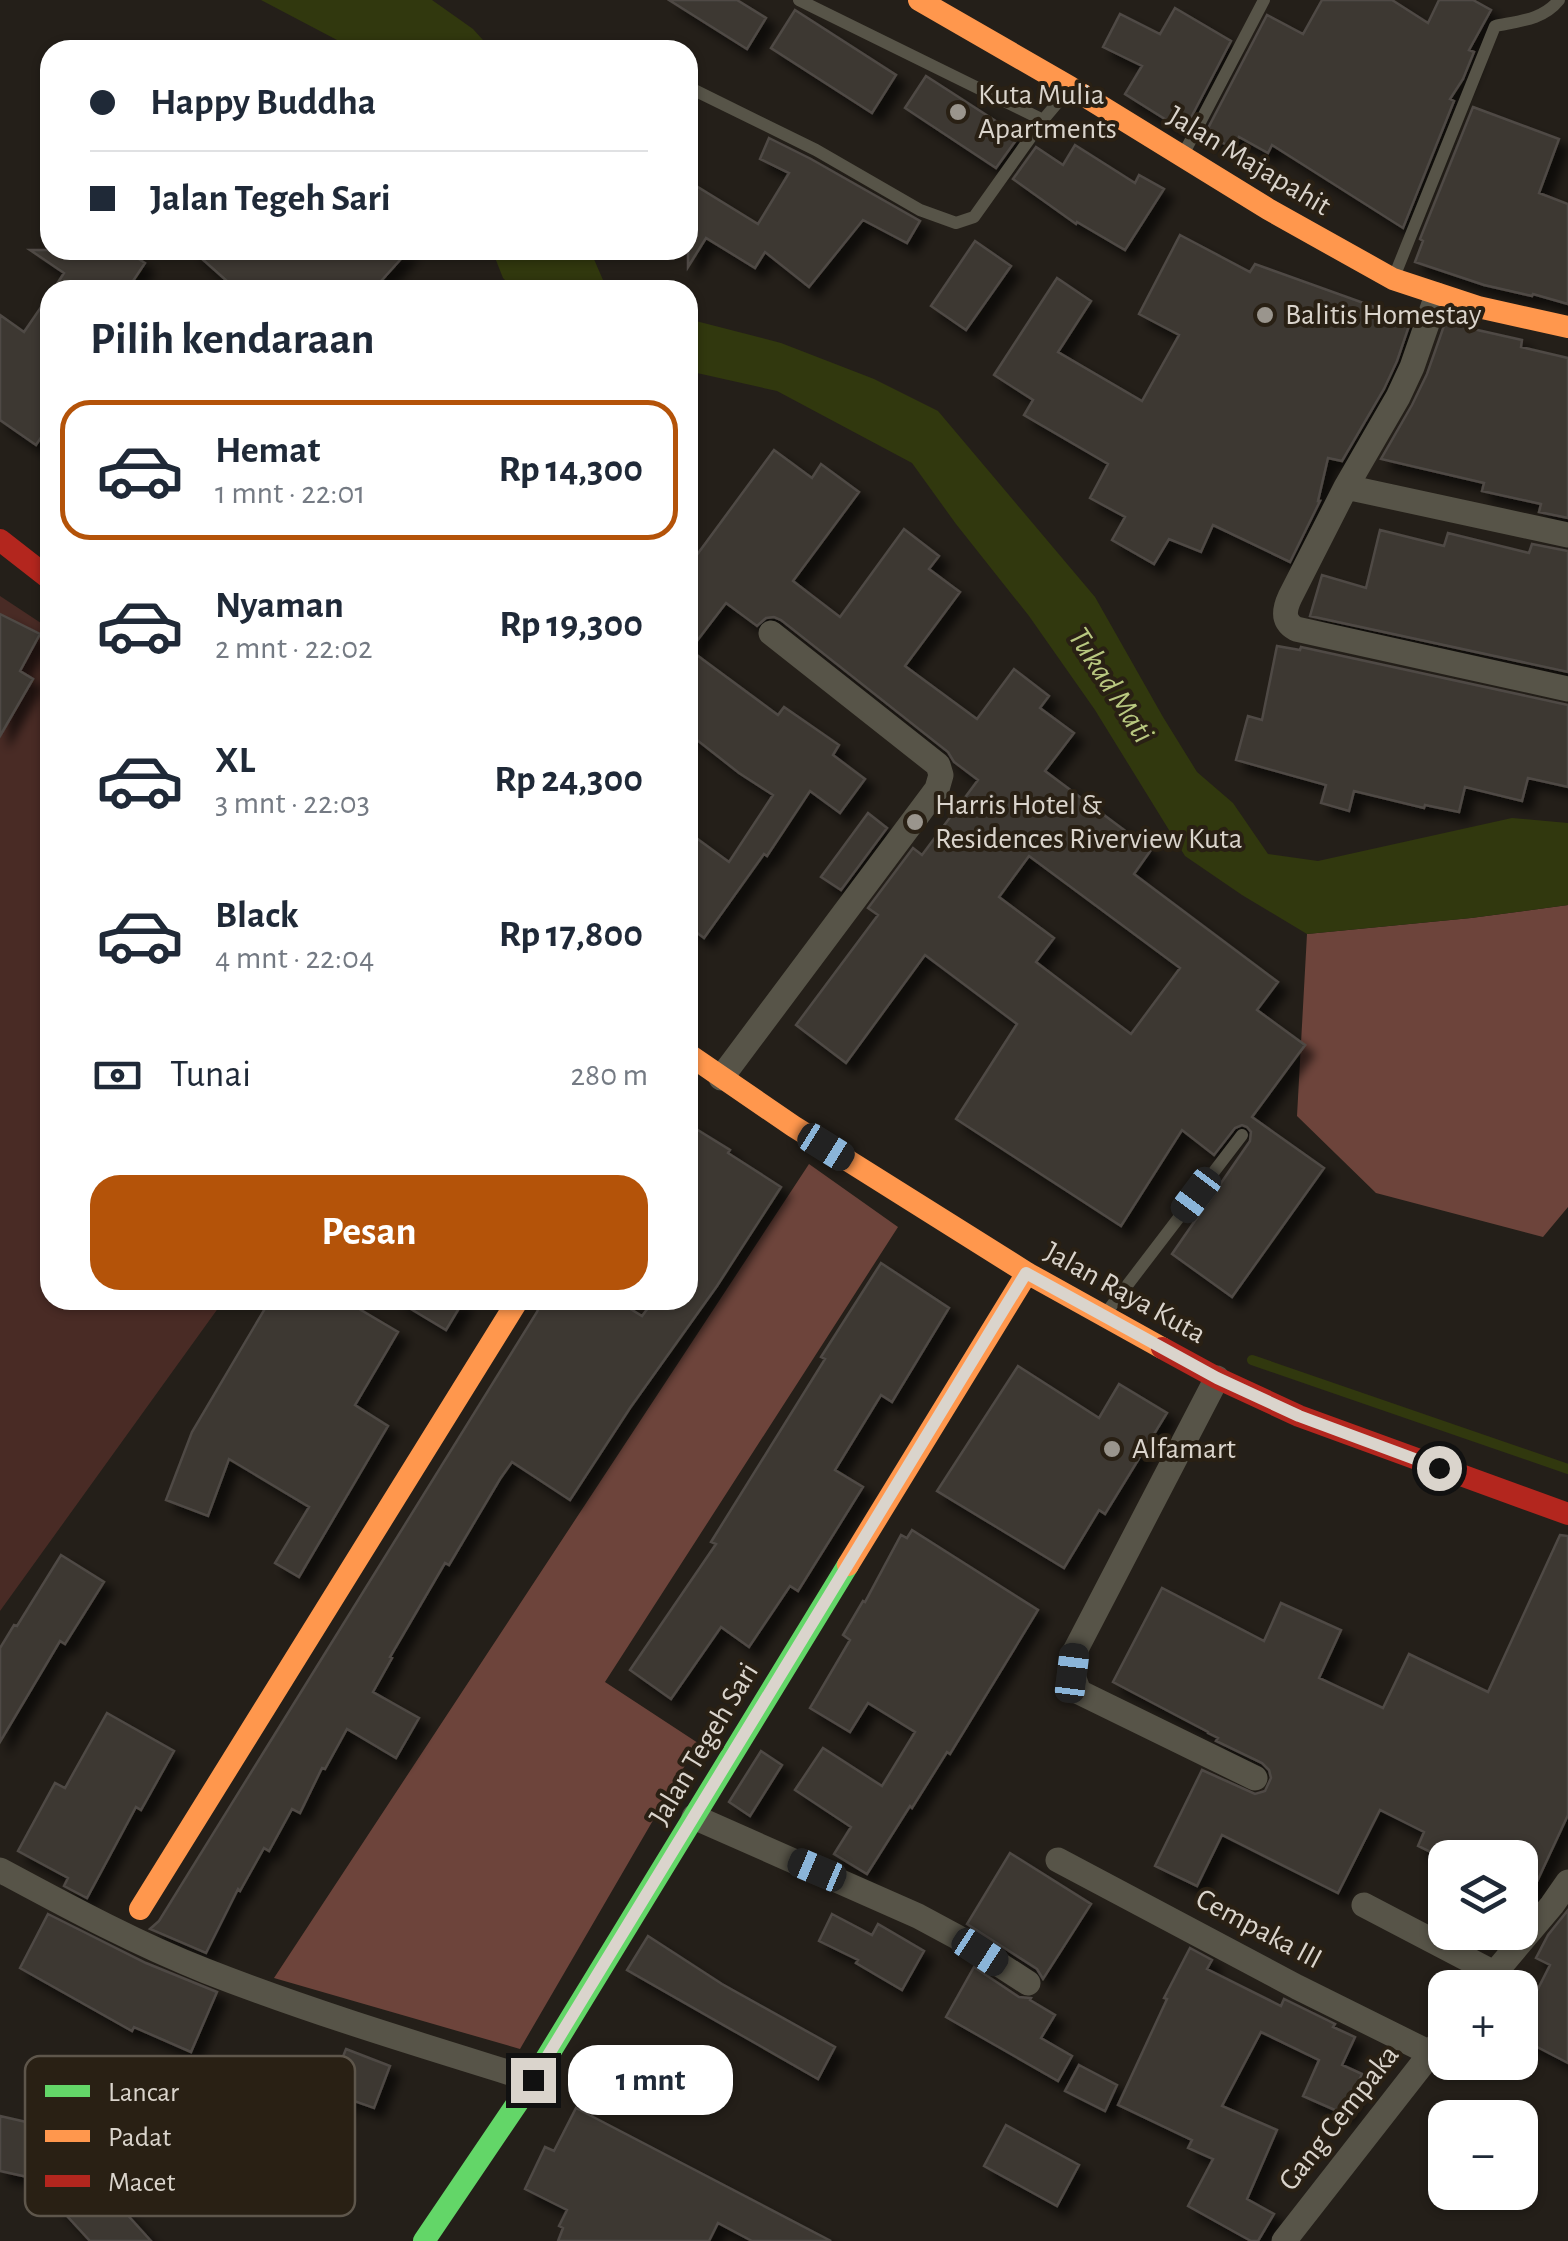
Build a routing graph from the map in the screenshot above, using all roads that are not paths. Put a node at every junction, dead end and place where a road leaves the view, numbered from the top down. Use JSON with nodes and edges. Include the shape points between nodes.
{"nodes":[{"id":1,"x":798,"y":0,"type":"edge"},
{"id":2,"x":919,"y":0,"type":"edge"},
{"id":3,"x":1264,"y":0,"type":"edge"},
{"id":4,"x":1559,"y":0,"type":"edge"},
{"id":5,"x":1070,"y":88,"type":"junction"},
{"id":6,"x":698,"y":92,"type":"edge"},
{"id":7,"x":1043,"y":120,"type":"junction"},
{"id":8,"x":1183,"y":155,"type":"junction"},
{"id":9,"x":1393,"y":279,"type":"junction"},
{"id":10,"x":1437,"y":295,"type":"junction"},
{"id":11,"x":1568,"y":328,"type":"edge"},
{"id":12,"x":1346,"y":487,"type":"junction"},
{"id":13,"x":1568,"y":535,"type":"edge"},
{"id":14,"x":0,"y":540,"type":"edge"},
{"id":15,"x":40,"y":571,"type":"edge"},
{"id":16,"x":771,"y":633,"type":"dead end"},
{"id":17,"x":1568,"y":689,"type":"edge"},
{"id":18,"x":698,"y":1061,"type":"edge"},
{"id":19,"x":722,"y":1078,"type":"junction"},
{"id":20,"x":1242,"y":1135,"type":"dead end"},
{"id":21,"x":1026,"y":1273,"type":"junction"},
{"id":22,"x":512,"y":1310,"type":"edge"},
{"id":23,"x":1104,"y":1316,"type":"junction"},
{"id":24,"x":1217,"y":1378,"type":"junction"},
{"id":25,"x":1568,"y":1514,"type":"edge"},
{"id":26,"x":1255,"y":1778,"type":"dead end"},
{"id":27,"x":694,"y":1817,"type":"junction"},
{"id":28,"x":1058,"y":1860,"type":"dead end"},
{"id":29,"x":0,"y":1870,"type":"edge"},
{"id":30,"x":1568,"y":1882,"type":"edge"},
{"id":31,"x":1364,"y":1905,"type":"dead end"},
{"id":32,"x":140,"y":1908,"type":"dead end"},
{"id":33,"x":1471,"y":1970,"type":"edge"},
{"id":34,"x":1497,"y":1970,"type":"edge"},
{"id":35,"x":1028,"y":1983,"type":"dead end"},
{"id":36,"x":1428,"y":2040,"type":"edge"},
{"id":37,"x":1428,"y":2057,"type":"edge"},
{"id":38,"x":533,"y":2080,"type":"junction"},
{"id":39,"x":430,"y":2239,"type":"edge"},
{"id":40,"x":1284,"y":2241,"type":"edge"}],
"edges":[{"from":1,"to":7,"type":"lane"},
{"from":2,"to":5,"type":"street","name":"Jalan Majapahit"},
{"from":3,"to":8,"type":"lane"},
{"from":4,"to":9,"type":"lane","via":[[1539,17],[1495,26]]},
{"from":5,"to":7,"type":"lane"},
{"from":5,"to":8,"type":"street","name":"Jalan Majapahit"},
{"from":6,"to":7,"type":"lane","via":[[956,223],[974,218]]},
{"from":8,"to":9,"type":"street","name":"Jalan Majapahit"},
{"from":9,"to":10,"type":"street","name":"Jalan Majapahit"},
{"from":10,"to":11,"type":"street","name":"Jalan Majapahit"},
{"from":10,"to":12,"type":"street","via":[[1412,368]]},
{"from":12,"to":13,"type":"street"},
{"from":12,"to":17,"type":"street","via":[[1286,604],[1290,625]]},
{"from":14,"to":15,"type":"street"},
{"from":16,"to":19,"type":"street","via":[[938,764],[942,775]]},
{"from":18,"to":19,"type":"street","name":"Jalan Raya Kuta"},
{"from":19,"to":21,"type":"street","name":"Jalan Raya Kuta"},
{"from":20,"to":23,"type":"lane"},
{"from":21,"to":23,"type":"street","name":"Jalan Raya Kuta"},
{"from":21,"to":27,"type":"street","name":"Jalan Tegeh Sari"},
{"from":22,"to":32,"type":"street"},
{"from":23,"to":24,"type":"street","name":"Jalan Raya Kuta"},
{"from":24,"to":25,"type":"street","name":"Jalan Raya Kuta","via":[[1299,1416]]},
{"from":24,"to":26,"type":"street","via":[[1075,1652],[1072,1673],[1079,1692]]},
{"from":27,"to":35,"type":"street","via":[[918,1916]]},
{"from":27,"to":38,"type":"street","name":"Jalan Tegeh Sari"},
{"from":28,"to":36,"type":"street","name":"Cempaka III","via":[[1297,1987]]},
{"from":29,"to":38,"type":"street","via":[[203,1970]]},
{"from":30,"to":34,"type":"street"},
{"from":31,"to":33,"type":"street"},
{"from":37,"to":40,"type":"street","name":"Gang Cempaka"},
{"from":38,"to":39,"type":"street","name":"Jalan Tegeh Sari"}]}
